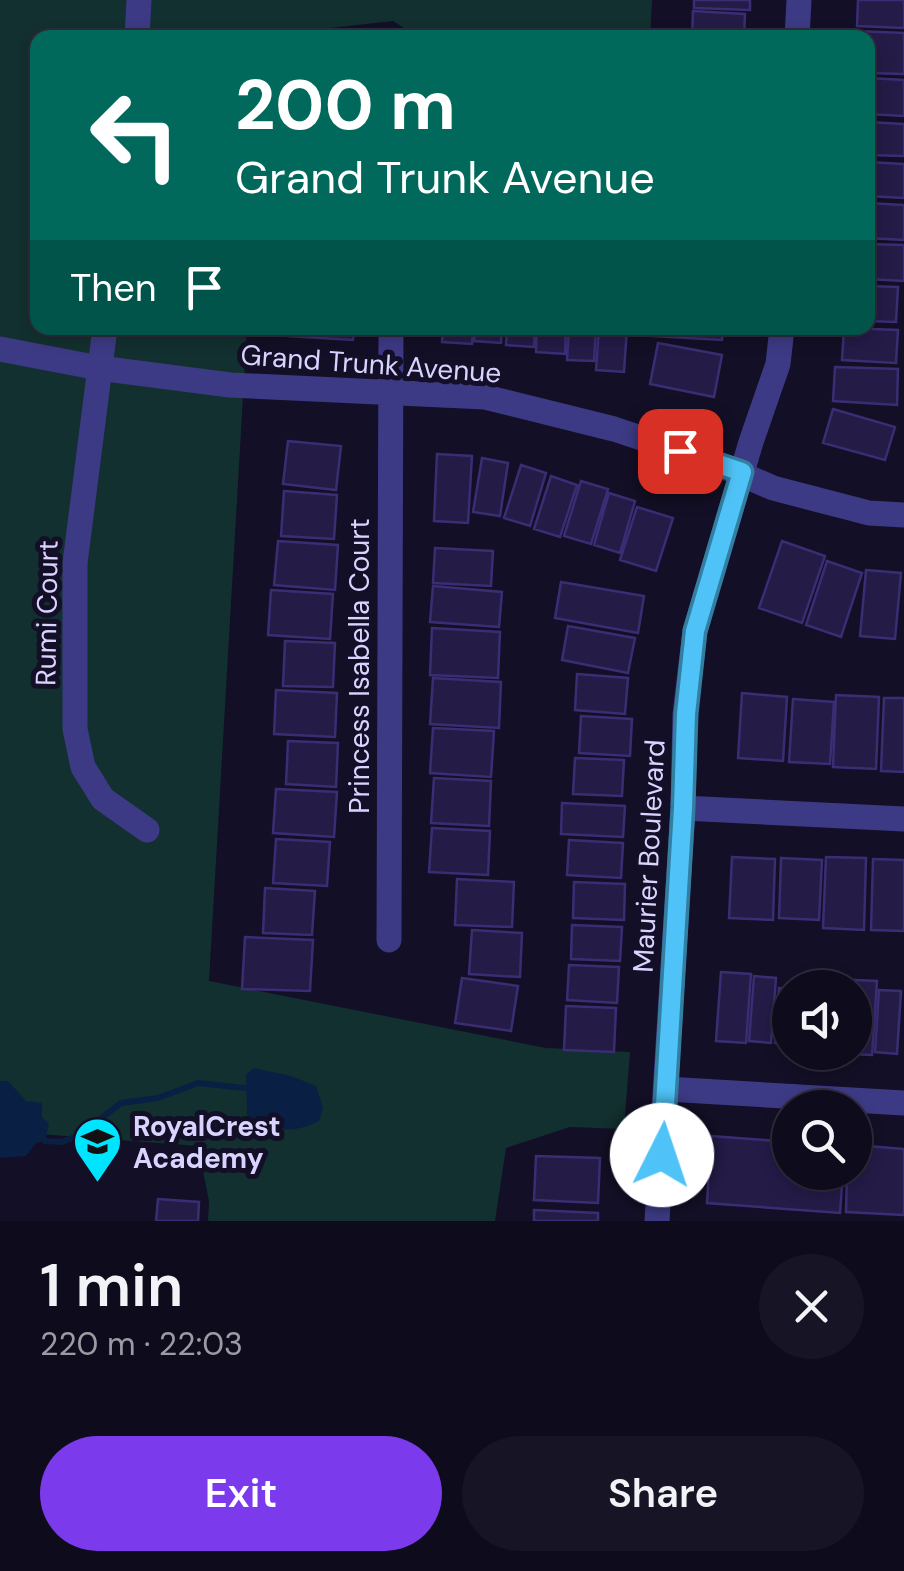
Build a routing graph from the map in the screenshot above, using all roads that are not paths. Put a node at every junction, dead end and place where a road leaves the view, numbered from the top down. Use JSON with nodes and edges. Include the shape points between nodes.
{"nodes":[{"id":1,"x":139,"y":0,"type":"edge"},
{"id":2,"x":799,"y":0,"type":"edge"},
{"id":3,"x":137,"y":30,"type":"edge"},
{"id":4,"x":797,"y":30,"type":"edge"},
{"id":5,"x":105,"y":335,"type":"edge"},
{"id":6,"x":391,"y":335,"type":"edge"},
{"id":7,"x":781,"y":335,"type":"edge"},
{"id":8,"x":0,"y":349,"type":"edge"},
{"id":9,"x":99,"y":368,"type":"junction"},
{"id":10,"x":391,"y":392,"type":"junction"},
{"id":11,"x":742,"y":472,"type":"junction"},
{"id":12,"x":904,"y":515,"type":"edge"},
{"id":13,"x":683,"y":808,"type":"junction"},
{"id":14,"x":904,"y":819,"type":"edge"},
{"id":15,"x":148,"y":830,"type":"dead end"},
{"id":16,"x":389,"y":940,"type":"dead end"},
{"id":17,"x":666,"y":1089,"type":"junction"},
{"id":18,"x":904,"y":1103,"type":"edge"},
{"id":19,"x":658,"y":1221,"type":"edge"}],
"edges":[{"from":1,"to":3,"type":"street"},
{"from":2,"to":4,"type":"street"},
{"from":5,"to":9,"type":"street","name":"Rumi Court"},
{"from":6,"to":10,"type":"street","name":"Princess Isabella Court"},
{"from":7,"to":11,"type":"street","name":"Maurier Boulevard"},
{"from":8,"to":9,"type":"street","name":"Grand Trunk Avenue"},
{"from":9,"to":10,"type":"street","name":"Grand Trunk Avenue","via":[[230,385]]},
{"from":9,"to":15,"type":"street","name":"Rumi Court","via":[[74,563],[76,728],[83,767],[103,799]]},
{"from":10,"to":11,"type":"street","name":"Grand Trunk Avenue","via":[[486,397],[541,409]]},
{"from":10,"to":16,"type":"street","name":"Princess Isabella Court"},
{"from":11,"to":12,"type":"street","name":"Grand Trunk Avenue","via":[[773,488]]},
{"from":11,"to":13,"type":"street","name":"Maurier Boulevard","via":[[695,631]]},
{"from":13,"to":14,"type":"street"},
{"from":13,"to":17,"type":"street","name":"Maurier Boulevard"},
{"from":17,"to":18,"type":"street"},
{"from":17,"to":19,"type":"street","name":"Maurier Boulevard"}]}
